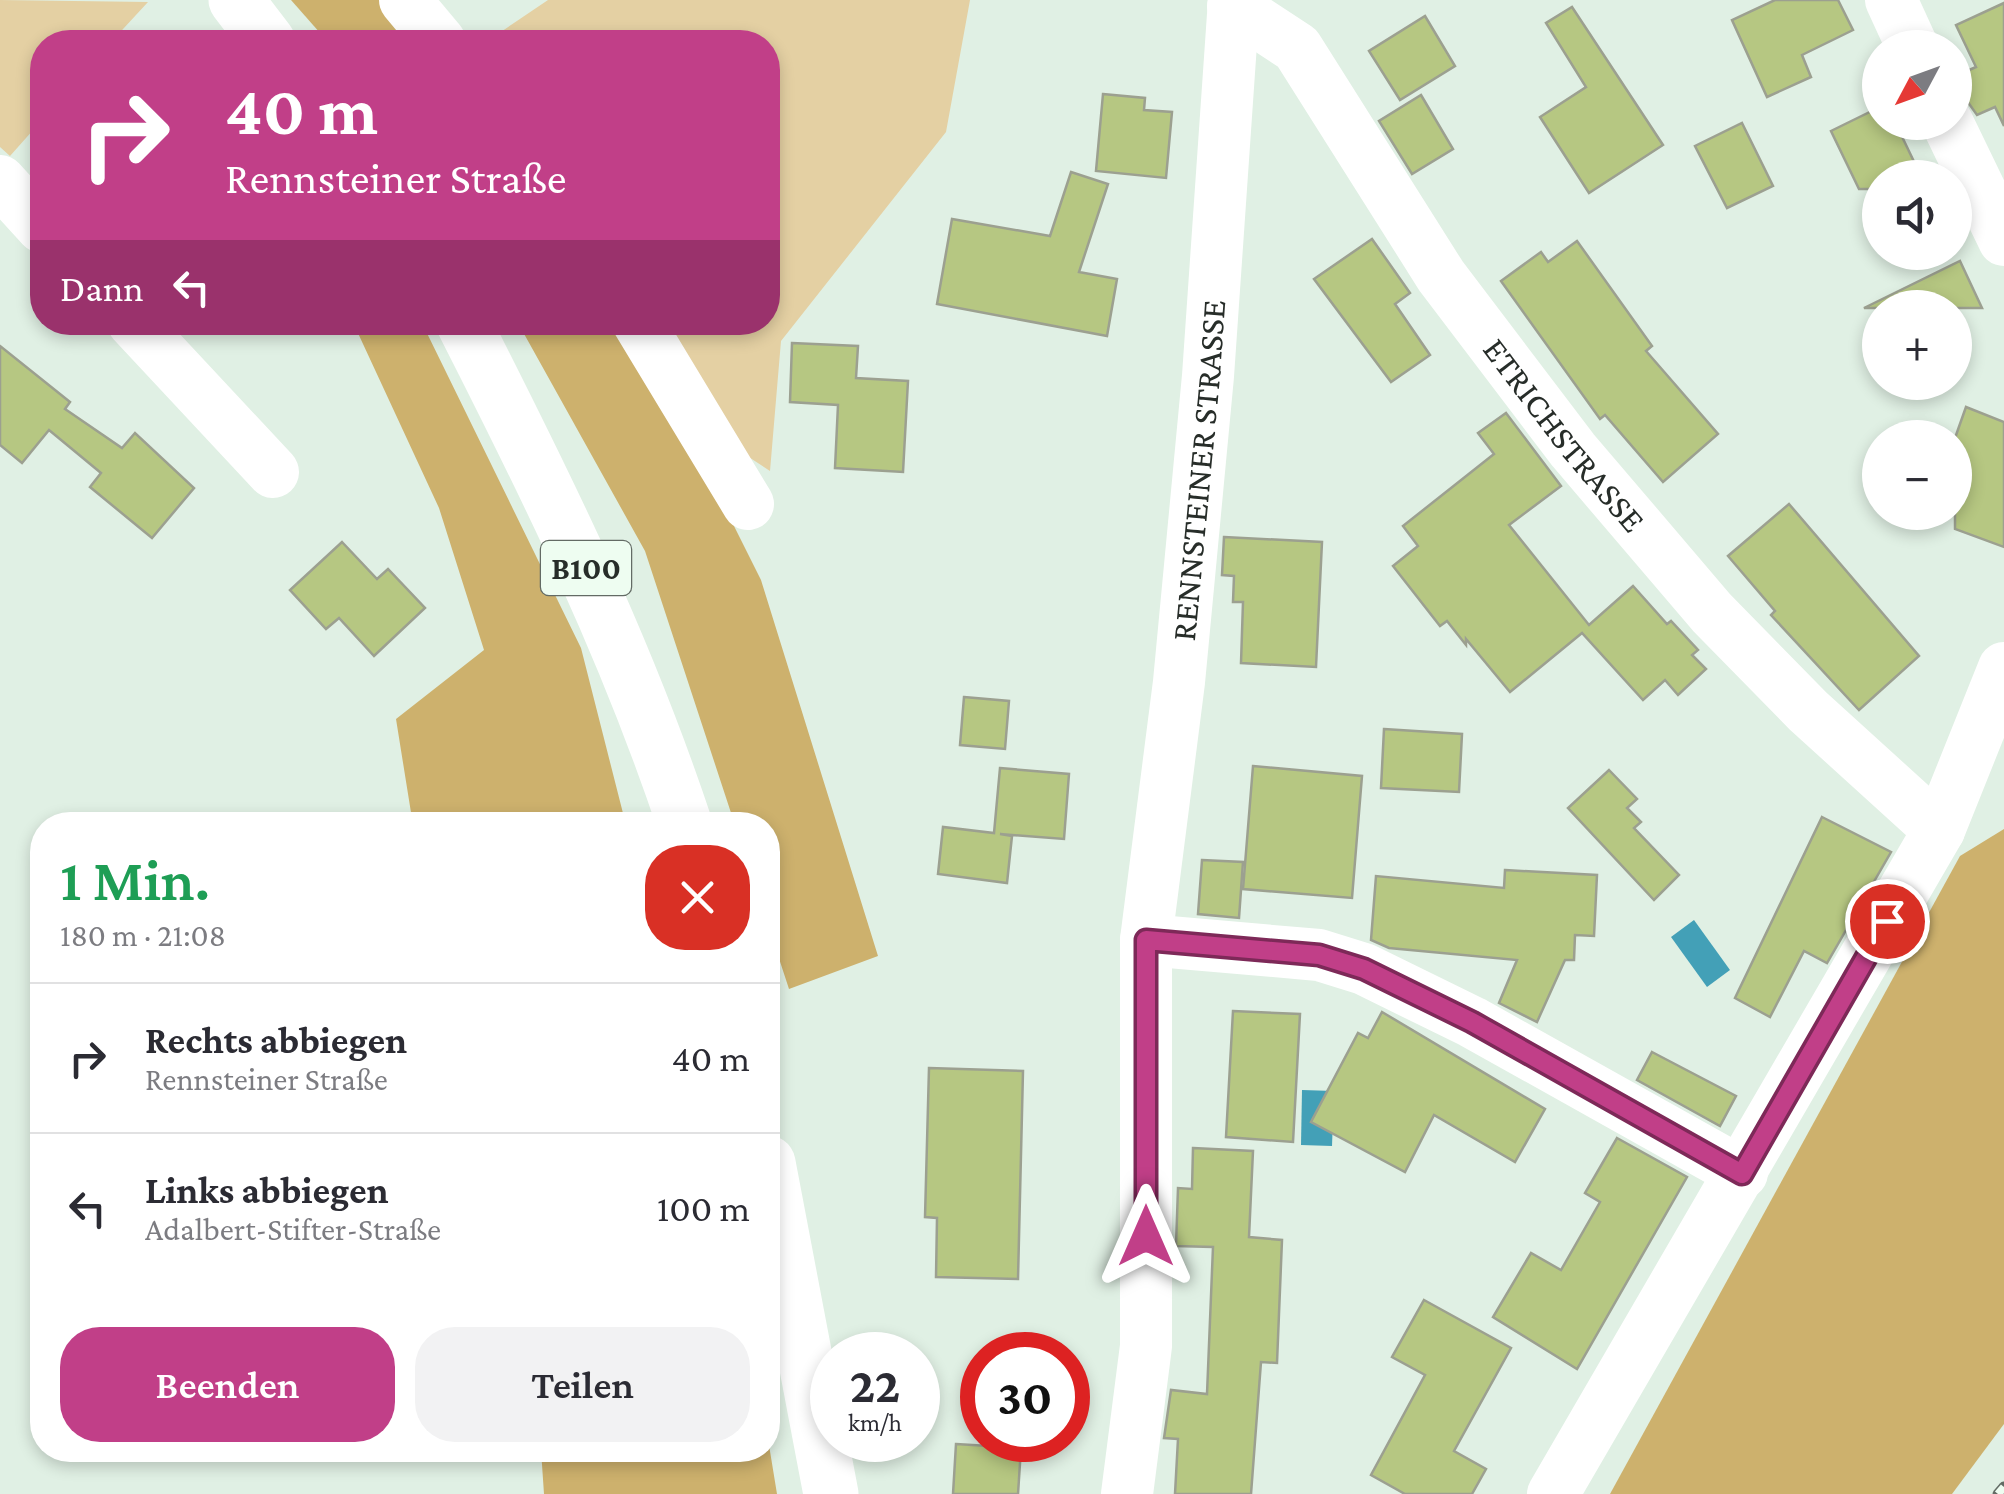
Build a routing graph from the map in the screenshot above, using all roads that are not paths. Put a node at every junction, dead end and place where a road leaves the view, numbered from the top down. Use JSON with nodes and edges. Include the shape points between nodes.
{"nodes":[{"id":1,"x":236,"y":0,"type":"edge"},
{"id":2,"x":405,"y":0,"type":"edge"},
{"id":3,"x":1891,"y":0,"type":"edge"},
{"id":4,"x":1237,"y":2,"type":"edge"},
{"id":5,"x":259,"y":30,"type":"edge"},
{"id":6,"x":430,"y":30,"type":"edge"},
{"id":7,"x":1905,"y":30,"type":"edge"},
{"id":8,"x":1957,"y":140,"type":"edge"},
{"id":9,"x":0,"y":181,"type":"edge"},
{"id":10,"x":30,"y":213,"type":"edge"},
{"id":11,"x":2004,"y":240,"type":"edge"},
{"id":12,"x":145,"y":335,"type":"edge"},
{"id":13,"x":471,"y":335,"type":"edge"},
{"id":14,"x":646,"y":335,"type":"edge"},
{"id":15,"x":273,"y":472,"type":"dead end"},
{"id":16,"x":748,"y":504,"type":"dead end"},
{"id":17,"x":2004,"y":668,"type":"edge"},
{"id":18,"x":681,"y":812,"type":"edge"},
{"id":19,"x":1939,"y":830,"type":"junction"},
{"id":20,"x":1146,"y":940,"type":"junction"},
{"id":21,"x":1742,"y":1174,"type":"junction"},
{"id":22,"x":780,"y":1227,"type":"edge"},
{"id":23,"x":830,"y":1494,"type":"edge"},
{"id":24,"x":1127,"y":1494,"type":"edge"},
{"id":25,"x":1553,"y":1494,"type":"edge"}],
"edges":[{"from":1,"to":5,"type":"main road"},
{"from":2,"to":6,"type":"street"},
{"from":3,"to":7,"type":"street"},
{"from":4,"to":19,"type":"street","name":"ETRICHSTRASSE","via":[[1297,48],[1441,276],[1573,450],[1808,712]]},
{"from":4,"to":20,"type":"street","name":"RENNSTEINER STRASSE","via":[[1179,682]]},
{"from":8,"to":11,"type":"street"},
{"from":9,"to":10,"type":"street"},
{"from":12,"to":15,"type":"street"},
{"from":13,"to":18,"type":"main road","number":"B100","via":[[577,547],[647,710]]},
{"from":14,"to":16,"type":"street"},
{"from":17,"to":19,"type":"street"},
{"from":19,"to":21,"type":"street"},
{"from":20,"to":21,"type":"street","via":[[1319,955],[1364,969]]},
{"from":20,"to":24,"type":"street","name":"RENNSTEINER STRASSE","via":[[1146,1346]]},
{"from":21,"to":25,"type":"street"},
{"from":22,"to":23,"type":"main road"}]}
